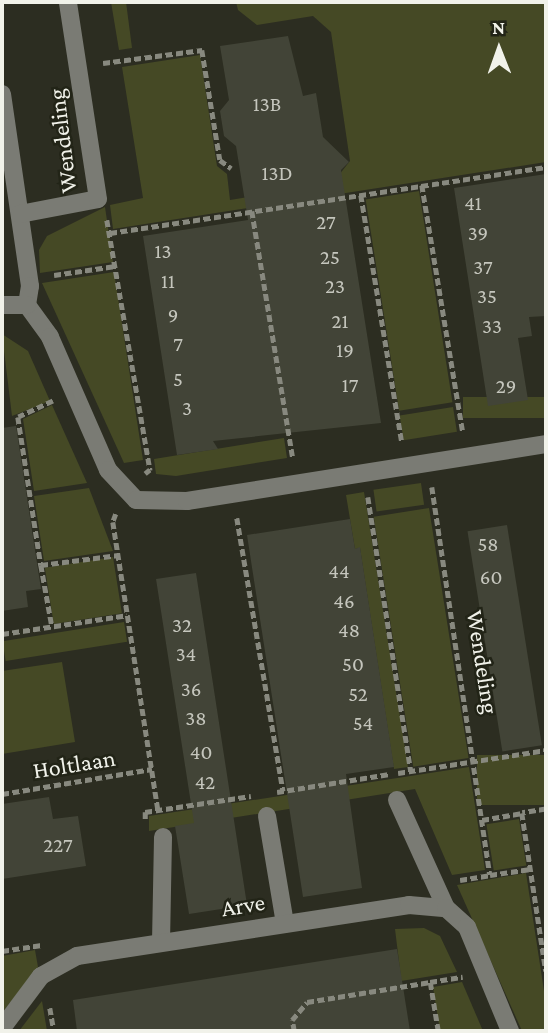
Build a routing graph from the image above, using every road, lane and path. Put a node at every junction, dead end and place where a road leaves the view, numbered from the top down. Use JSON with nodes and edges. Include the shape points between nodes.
{"nodes":[{"id":1,"x":68,"y":2,"type":"edge"},
{"id":2,"x":78,"y":66,"type":"junction"},
{"id":3,"x":2,"y":94,"type":"edge"},
{"id":4,"x":231,"y":167,"type":"dead end"},
{"id":5,"x":546,"y":167,"type":"edge"},
{"id":6,"x":422,"y":186,"type":"junction"},
{"id":7,"x":361,"y":195,"type":"junction"},
{"id":8,"x":251,"y":211,"type":"junction"},
{"id":9,"x":20,"y":214,"type":"junction"},
{"id":10,"x":110,"y":233,"type":"dead end"},
{"id":11,"x":115,"y":266,"type":"dead end"},
{"id":12,"x":29,"y":279,"type":"junction"},
{"id":13,"x":2,"y":305,"type":"edge"},
{"id":14,"x":27,"y":305,"type":"junction"},
{"id":15,"x":74,"y":392,"type":"junction"},
{"id":16,"x":546,"y":444,"type":"edge"},
{"id":17,"x":466,"y":457,"type":"junction"},
{"id":18,"x":405,"y":466,"type":"junction"},
{"id":19,"x":345,"y":476,"type":"junction"},
{"id":20,"x":430,"y":479,"type":"dead end"},
{"id":21,"x":297,"y":483,"type":"junction"},
{"id":22,"x":233,"y":493,"type":"junction"},
{"id":23,"x":118,"y":555,"type":"dead end"},
{"id":24,"x":41,"y":565,"type":"junction"},
{"id":25,"x":127,"y":615,"type":"dead end"},
{"id":26,"x":52,"y":626,"type":"junction"},
{"id":27,"x":2,"y":634,"type":"edge"},
{"id":28,"x":546,"y":750,"type":"edge"},
{"id":29,"x":473,"y":761,"type":"junction"},
{"id":30,"x":152,"y":769,"type":"dead end"},
{"id":31,"x":411,"y":771,"type":"junction"},
{"id":32,"x":283,"y":791,"type":"junction"},
{"id":33,"x":270,"y":793,"type":"dead end"},
{"id":34,"x":2,"y":794,"type":"edge"},
{"id":35,"x":258,"y":795,"type":"dead end"},
{"id":36,"x":397,"y":800,"type":"dead end"},
{"id":37,"x":546,"y":809,"type":"edge"},
{"id":38,"x":522,"y":813,"type":"junction"},
{"id":39,"x":267,"y":816,"type":"dead end"},
{"id":40,"x":482,"y":820,"type":"junction"},
{"id":41,"x":145,"y":826,"type":"dead end"},
{"id":42,"x":163,"y":837,"type":"dead end"},
{"id":43,"x":530,"y":869,"type":"junction"},
{"id":44,"x":446,"y":908,"type":"junction"},
{"id":45,"x":285,"y":924,"type":"junction"},
{"id":46,"x":160,"y":942,"type":"junction"},
{"id":47,"x":546,"y":971,"type":"edge"},
{"id":48,"x":486,"y":973,"type":"junction"},
{"id":49,"x":430,"y":982,"type":"junction"},
{"id":50,"x":2,"y":1028,"type":"edge"},
{"id":51,"x":294,"y":1031,"type":"edge"},
{"id":52,"x":438,"y":1031,"type":"edge"},
{"id":53,"x":510,"y":1031,"type":"edge"}],
"edges":[{"from":1,"to":2,"type":"street","name":"Wendeling"},
{"from":2,"to":4,"type":"path","via":[[202,50],[220,159]]},
{"from":2,"to":9,"type":"street","name":"Wendeling","via":[[98,199]]},
{"from":3,"to":9,"type":"street","name":"Wendeling"},
{"from":5,"to":6,"type":"path"},
{"from":6,"to":7,"type":"path"},
{"from":6,"to":17,"type":"path"},
{"from":7,"to":8,"type":"path"},
{"from":7,"to":18,"type":"path"},
{"from":8,"to":10,"type":"path"},
{"from":8,"to":21,"type":"path"},
{"from":9,"to":12,"type":"street","name":"Wendeling"},
{"from":11,"to":12,"type":"path"},
{"from":12,"to":14,"type":"street","name":"Wendeling"},
{"from":13,"to":14,"type":"street"},
{"from":14,"to":15,"type":"street","via":[[50,337]]},
{"from":15,"to":22,"type":"street","via":[[108,470],[136,500],[187,501]]},
{"from":15,"to":24,"type":"path","via":[[18,417]]},
{"from":16,"to":17,"type":"street"},
{"from":17,"to":18,"type":"street"},
{"from":18,"to":19,"type":"street"},
{"from":19,"to":21,"type":"street"},
{"from":19,"to":31,"type":"path","via":[[347,492],[366,489]]},
{"from":20,"to":29,"type":"path","name":"Wendeling"},
{"from":21,"to":22,"type":"street"},
{"from":22,"to":32,"type":"path"},
{"from":23,"to":24,"type":"path"},
{"from":24,"to":26,"type":"path"},
{"from":25,"to":26,"type":"path"},
{"from":26,"to":27,"type":"path"},
{"from":28,"to":29,"type":"path"},
{"from":29,"to":31,"type":"path"},
{"from":29,"to":40,"type":"path","name":"Wendeling"},
{"from":30,"to":34,"type":"path","name":"Holtlaan"},
{"from":31,"to":32,"type":"path"},
{"from":32,"to":33,"type":"path"},
{"from":35,"to":41,"type":"path","via":[[145,812]]},
{"from":36,"to":44,"type":"street"},
{"from":37,"to":38,"type":"path"},
{"from":38,"to":40,"type":"path"},
{"from":38,"to":43,"type":"path"},
{"from":39,"to":45,"type":"street"},
{"from":40,"to":43,"type":"path","name":"Wendeling","via":[[490,875]]},
{"from":42,"to":46,"type":"street"},
{"from":43,"to":47,"type":"path"},
{"from":44,"to":45,"type":"street","name":"Arve","via":[[409,905]]},
{"from":44,"to":48,"type":"street","via":[[467,927]]},
{"from":45,"to":46,"type":"street","name":"Arve"},
{"from":46,"to":50,"type":"street","name":"Arve","via":[[77,956],[41,976]]},
{"from":48,"to":49,"type":"path"},
{"from":48,"to":53,"type":"street"},
{"from":49,"to":51,"type":"path","via":[[307,1002],[292,1020]]},
{"from":49,"to":52,"type":"path"}]}
